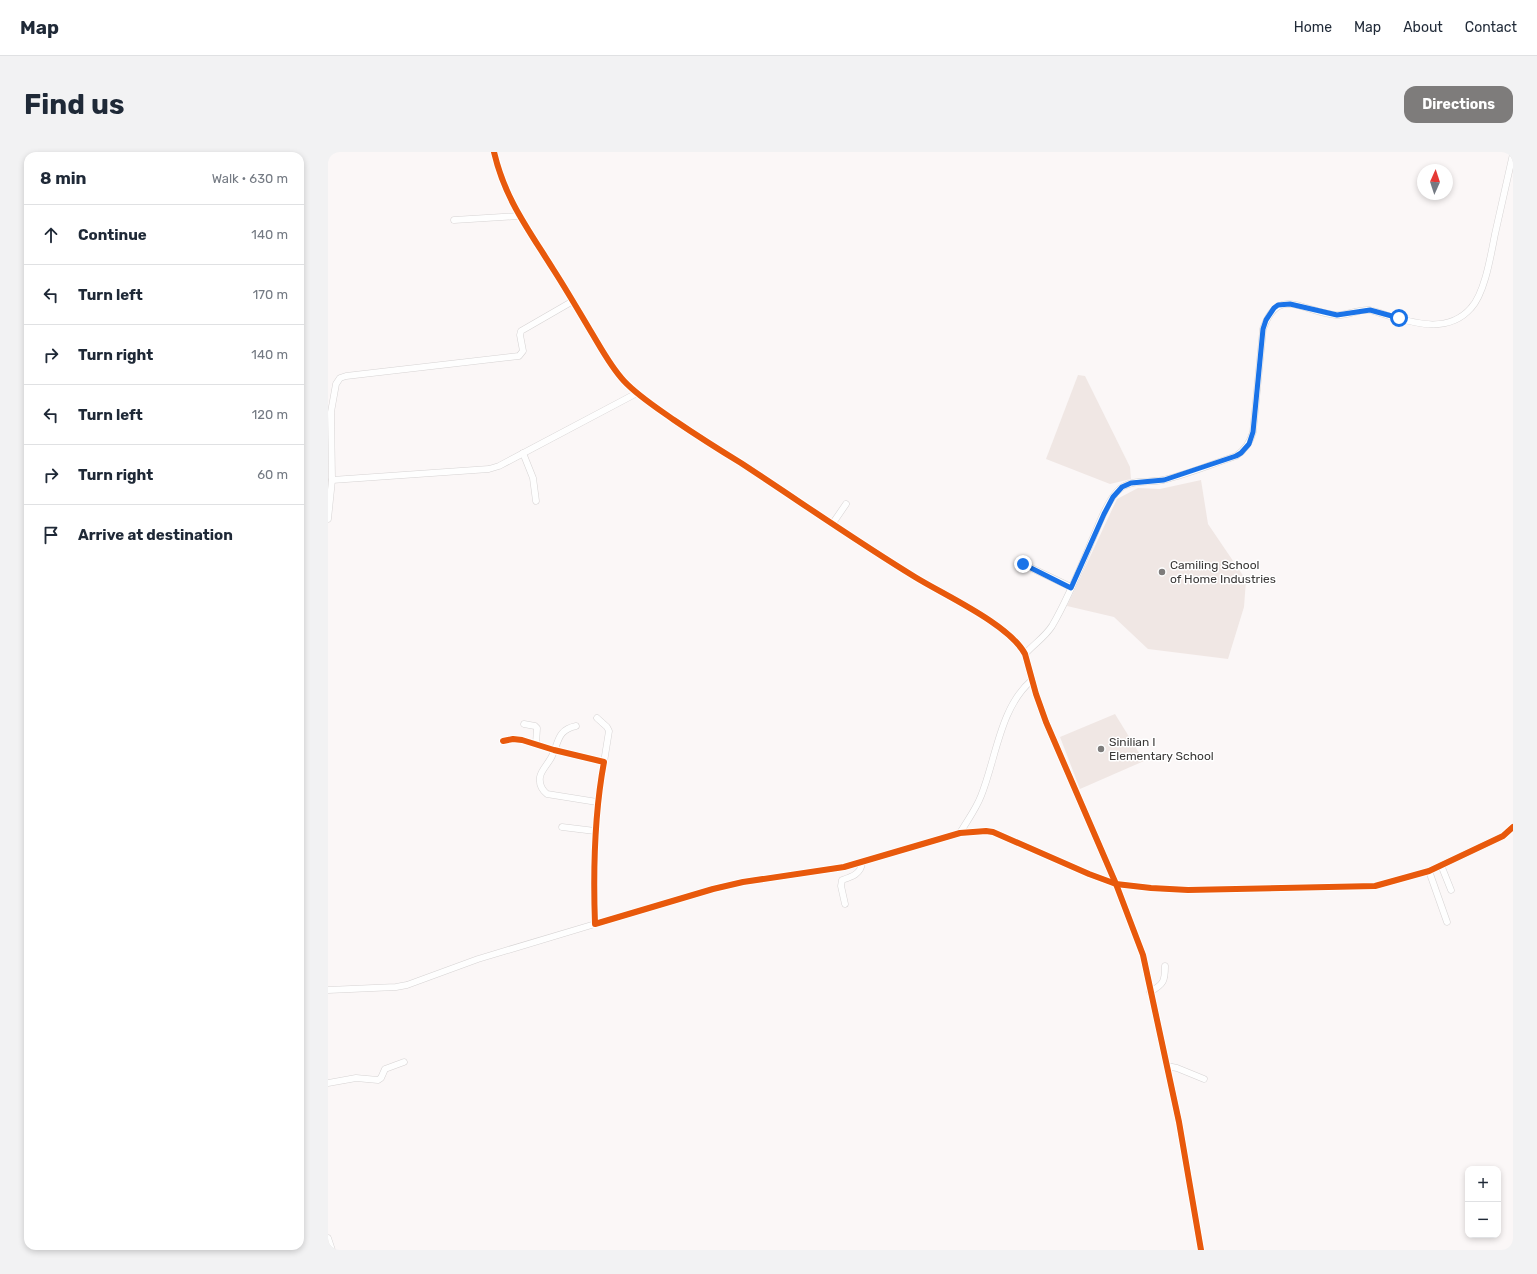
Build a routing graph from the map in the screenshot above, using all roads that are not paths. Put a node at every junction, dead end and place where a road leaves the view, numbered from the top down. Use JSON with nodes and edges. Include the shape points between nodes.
{"nodes":[{"id":1,"x":494,"y":152,"type":"edge"},
{"id":2,"x":1513,"y":154,"type":"edge"},
{"id":3,"x":519,"y":216,"type":"junction"},
{"id":4,"x":454,"y":220,"type":"dead end"},
{"id":5,"x":573,"y":301,"type":"junction"},
{"id":6,"x":637,"y":393,"type":"junction"},
{"id":7,"x":523,"y":453,"type":"junction"},
{"id":8,"x":332,"y":480,"type":"junction"},
{"id":9,"x":536,"y":501,"type":"dead end"},
{"id":10,"x":846,"y":504,"type":"dead end"},
{"id":11,"x":328,"y":519,"type":"edge"},
{"id":12,"x":833,"y":523,"type":"junction"},
{"id":13,"x":1023,"y":564,"type":"dead end"},
{"id":14,"x":1071,"y":588,"type":"junction"},
{"id":15,"x":1025,"y":654,"type":"junction"},
{"id":16,"x":1032,"y":680,"type":"junction"},
{"id":17,"x":597,"y":718,"type":"dead end"},
{"id":18,"x":524,"y":724,"type":"dead end"},
{"id":19,"x":576,"y":726,"type":"dead end"},
{"id":20,"x":503,"y":741,"type":"dead end"},
{"id":21,"x":536,"y":744,"type":"junction"},
{"id":22,"x":554,"y":750,"type":"junction"},
{"id":23,"x":604,"y":762,"type":"junction"},
{"id":24,"x":597,"y":802,"type":"junction"},
{"id":25,"x":562,"y":827,"type":"dead end"},
{"id":26,"x":1513,"y":827,"type":"edge"},
{"id":27,"x":595,"y":830,"type":"junction"},
{"id":28,"x":960,"y":833,"type":"junction"},
{"id":29,"x":862,"y":863,"type":"junction"},
{"id":30,"x":1441,"y":866,"type":"junction"},
{"id":31,"x":1429,"y":871,"type":"junction"},
{"id":32,"x":1116,"y":884,"type":"junction"},
{"id":33,"x":1451,"y":890,"type":"dead end"},
{"id":34,"x":845,"y":904,"type":"dead end"},
{"id":35,"x":1447,"y":922,"type":"dead end"},
{"id":36,"x":595,"y":924,"type":"junction"},
{"id":37,"x":1165,"y":966,"type":"dead end"},
{"id":38,"x":328,"y":990,"type":"edge"},
{"id":39,"x":1150,"y":992,"type":"junction"},
{"id":40,"x":404,"y":1062,"type":"dead end"},
{"id":41,"x":1167,"y":1066,"type":"junction"},
{"id":42,"x":1204,"y":1079,"type":"dead end"},
{"id":43,"x":328,"y":1083,"type":"edge"},
{"id":44,"x":328,"y":1238,"type":"edge"},
{"id":45,"x":332,"y":1250,"type":"edge"},
{"id":46,"x":1201,"y":1250,"type":"edge"}],
"edges":[{"from":1,"to":3,"type":"street","via":[[505,188]]},
{"from":2,"to":14,"type":"street","via":[[1489,262],[1479,297],[1471,308],[1453,322],[1440,325],[1407,321],[1370,310],[1337,315],[1290,304],[1278,305],[1266,320],[1263,329],[1253,432],[1249,444],[1236,456],[1173,477],[1131,483],[1122,487],[1104,514]]},
{"from":3,"to":4,"type":"street"},
{"from":3,"to":5,"type":"street"},
{"from":5,"to":6,"type":"street","via":[[613,367]]},
{"from":5,"to":8,"type":"street","via":[[521,331],[523,351],[519,356],[340,378],[336,384],[331,412]]},
{"from":6,"to":7,"type":"street"},
{"from":6,"to":12,"type":"street"},
{"from":7,"to":8,"type":"street","via":[[499,466],[483,470]]},
{"from":7,"to":9,"type":"street","via":[[534,478]]},
{"from":8,"to":11,"type":"street"},
{"from":10,"to":12,"type":"street"},
{"from":12,"to":15,"type":"street","via":[[993,624],[1015,641]]},
{"from":13,"to":14,"type":"street"},
{"from":14,"to":15,"type":"street","via":[[1047,633]]},
{"from":15,"to":16,"type":"street"},
{"from":16,"to":28,"type":"street","via":[[1016,697],[999,738],[982,796]]},
{"from":16,"to":32,"type":"street","via":[[1046,722]]},
{"from":17,"to":23,"type":"street","via":[[609,730]]},
{"from":18,"to":21,"type":"street","via":[[537,728]]},
{"from":19,"to":22,"type":"street","via":[[568,727],[556,742]]},
{"from":20,"to":21,"type":"street","via":[[518,739]]},
{"from":21,"to":22,"type":"street"},
{"from":22,"to":23,"type":"street"},
{"from":22,"to":24,"type":"street","via":[[540,777],[544,792],[553,796]]},
{"from":23,"to":24,"type":"street"},
{"from":24,"to":27,"type":"street"},
{"from":25,"to":27,"type":"street"},
{"from":26,"to":30,"type":"street","via":[[1503,836]]},
{"from":27,"to":36,"type":"street"},
{"from":28,"to":29,"type":"street"},
{"from":28,"to":32,"type":"street","via":[[993,832]]},
{"from":29,"to":34,"type":"street","via":[[860,870],[842,880]]},
{"from":29,"to":36,"type":"street","via":[[844,868],[728,885]]},
{"from":30,"to":31,"type":"street"},
{"from":30,"to":33,"type":"street"},
{"from":31,"to":32,"type":"street","via":[[1375,886],[1188,890]]},
{"from":31,"to":35,"type":"street"},
{"from":32,"to":39,"type":"street","via":[[1142,955]]},
{"from":36,"to":38,"type":"street","via":[[478,959],[407,985]]},
{"from":37,"to":39,"type":"street","via":[[1163,982]]},
{"from":39,"to":41,"type":"street"},
{"from":40,"to":43,"type":"street","via":[[385,1069],[378,1080],[356,1078]]},
{"from":41,"to":42,"type":"street"},
{"from":41,"to":46,"type":"street"},
{"from":44,"to":45,"type":"street"}]}
